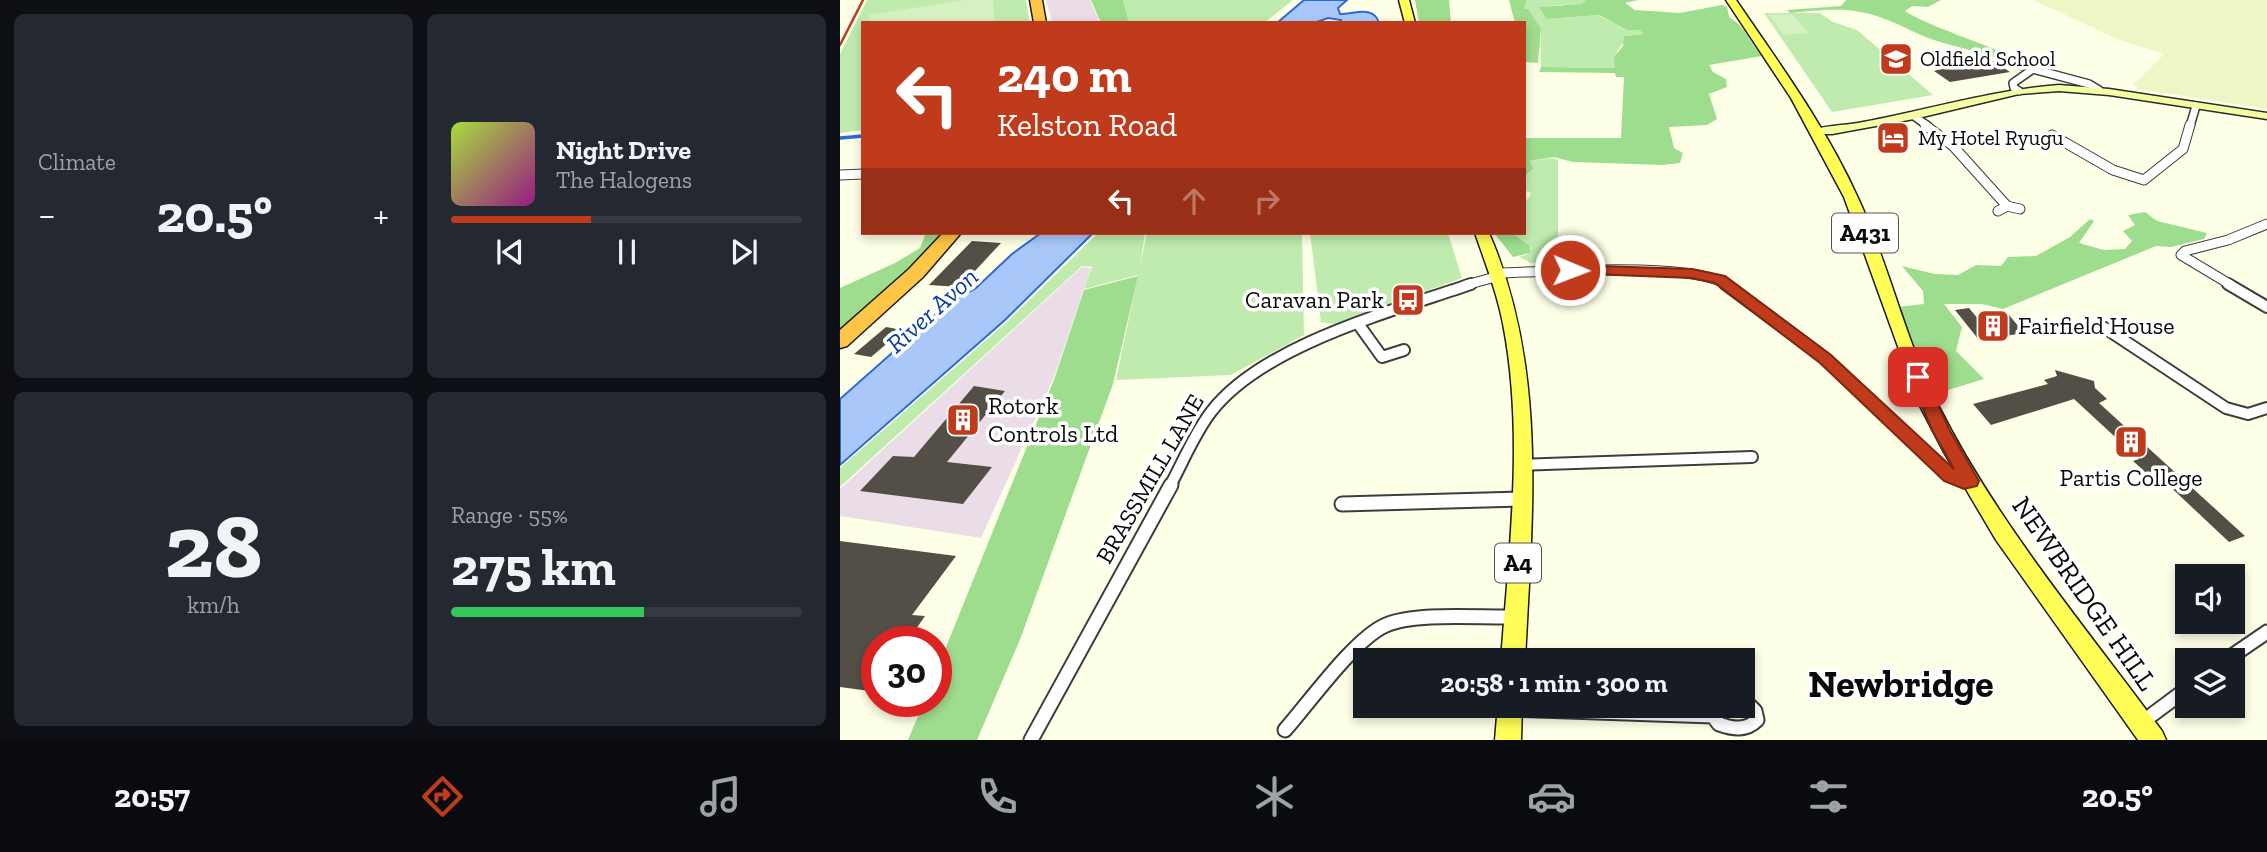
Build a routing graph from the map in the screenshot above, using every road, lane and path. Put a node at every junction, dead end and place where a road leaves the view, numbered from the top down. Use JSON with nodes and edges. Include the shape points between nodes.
{"nodes":[{"id":1,"x":1036,"y":0,"type":"edge"},
{"id":2,"x":1731,"y":0,"type":"edge"},
{"id":3,"x":1406,"y":2,"type":"edge"},
{"id":4,"x":1040,"y":21,"type":"edge"},
{"id":5,"x":1410,"y":21,"type":"edge"},
{"id":6,"x":2099,"y":90,"type":"junction"},
{"id":7,"x":2019,"y":91,"type":"junction"},
{"id":8,"x":2196,"y":106,"type":"junction"},
{"id":9,"x":1914,"y":116,"type":"junction"},
{"id":10,"x":2267,"y":117,"type":"edge"},
{"id":11,"x":1817,"y":131,"type":"junction"},
{"id":12,"x":2052,"y":135,"type":"dead end"},
{"id":13,"x":840,"y":174,"type":"edge"},
{"id":14,"x":861,"y":174,"type":"edge"},
{"id":15,"x":2020,"y":209,"type":"dead end"},
{"id":16,"x":2267,"y":224,"type":"edge"},
{"id":17,"x":950,"y":235,"type":"edge"},
{"id":18,"x":1483,"y":235,"type":"edge"},
{"id":19,"x":1499,"y":275,"type":"junction"},
{"id":20,"x":2267,"y":307,"type":"edge"},
{"id":21,"x":1359,"y":325,"type":"junction"},
{"id":22,"x":2126,"y":330,"type":"dead end"},
{"id":23,"x":840,"y":341,"type":"edge"},
{"id":24,"x":1404,"y":349,"type":"dead end"},
{"id":25,"x":2267,"y":408,"type":"edge"},
{"id":26,"x":1752,"y":457,"type":"dead end"},
{"id":27,"x":1520,"y":465,"type":"junction"},
{"id":28,"x":1970,"y":481,"type":"junction"},
{"id":29,"x":1521,"y":499,"type":"junction"},
{"id":30,"x":1342,"y":504,"type":"dead end"},
{"id":31,"x":1515,"y":617,"type":"junction"},
{"id":32,"x":2267,"y":632,"type":"edge"},
{"id":33,"x":1514,"y":648,"type":"edge"},
{"id":34,"x":2243,"y":648,"type":"edge"},
{"id":35,"x":2175,"y":702,"type":"edge"},
{"id":36,"x":1509,"y":718,"type":"edge"},
{"id":37,"x":1716,"y":718,"type":"edge"},
{"id":38,"x":1755,"y":718,"type":"edge"},
{"id":39,"x":1286,"y":730,"type":"dead end"},
{"id":40,"x":2147,"y":731,"type":"edge"},
{"id":41,"x":1031,"y":740,"type":"edge"},
{"id":42,"x":1508,"y":740,"type":"edge"}],
"edges":[{"from":1,"to":4,"type":"highway"},
{"from":2,"to":11,"type":"main road","number":"A431"},
{"from":3,"to":5,"type":"main road"},
{"from":6,"to":7,"type":"street"},
{"from":6,"to":7,"type":"street","via":[[2033,69],[2013,83]]},
{"from":6,"to":8,"type":"street"},
{"from":7,"to":9,"type":"street"},
{"from":8,"to":10,"type":"street"},
{"from":8,"to":12,"type":"street","via":[[2180,152],[2144,180],[2113,170]]},
{"from":9,"to":11,"type":"street"},
{"from":9,"to":15,"type":"street","via":[[1953,146],[2002,208]]},
{"from":11,"to":28,"type":"main road","number":"A431","via":[[1863,227],[1927,402]]},
{"from":13,"to":14,"type":"street"},
{"from":16,"to":20,"type":"street","via":[[2182,255]]},
{"from":17,"to":23,"type":"highway","via":[[916,273]]},
{"from":18,"to":19,"type":"main road","number":"A4"},
{"from":19,"to":21,"type":"street","name":"BRASSMILL LANE"},
{"from":19,"to":27,"type":"main road","number":"A4","via":[[1516,356]]},
{"from":19,"to":28,"type":"street","name":"BRASSMILL LANE","via":[[1593,270],[1720,279],[1826,359],[1950,476]]},
{"from":21,"to":24,"type":"street","via":[[1382,362]]},
{"from":21,"to":41,"type":"street","name":"BRASSMILL LANE","via":[[1278,359],[1224,393]]},
{"from":22,"to":25,"type":"street","via":[[2110,332],[2226,408],[2248,414]]},
{"from":26,"to":27,"type":"street"},
{"from":27,"to":29,"type":"main road","number":"A4"},
{"from":28,"to":40,"type":"main road","name":"NEWBRIDGE HILL","number":"A431"},
{"from":29,"to":30,"type":"street"},
{"from":29,"to":31,"type":"main road","number":"A4"},
{"from":31,"to":33,"type":"main road","number":"A4"},
{"from":31,"to":39,"type":"street","via":[[1401,621],[1383,626],[1366,639]]},
{"from":32,"to":34,"type":"street"},
{"from":35,"to":40,"type":"street"},
{"from":36,"to":42,"type":"main road"},
{"from":37,"to":38,"type":"street","via":[[1719,730],[1728,736],[1746,736]]}]}
